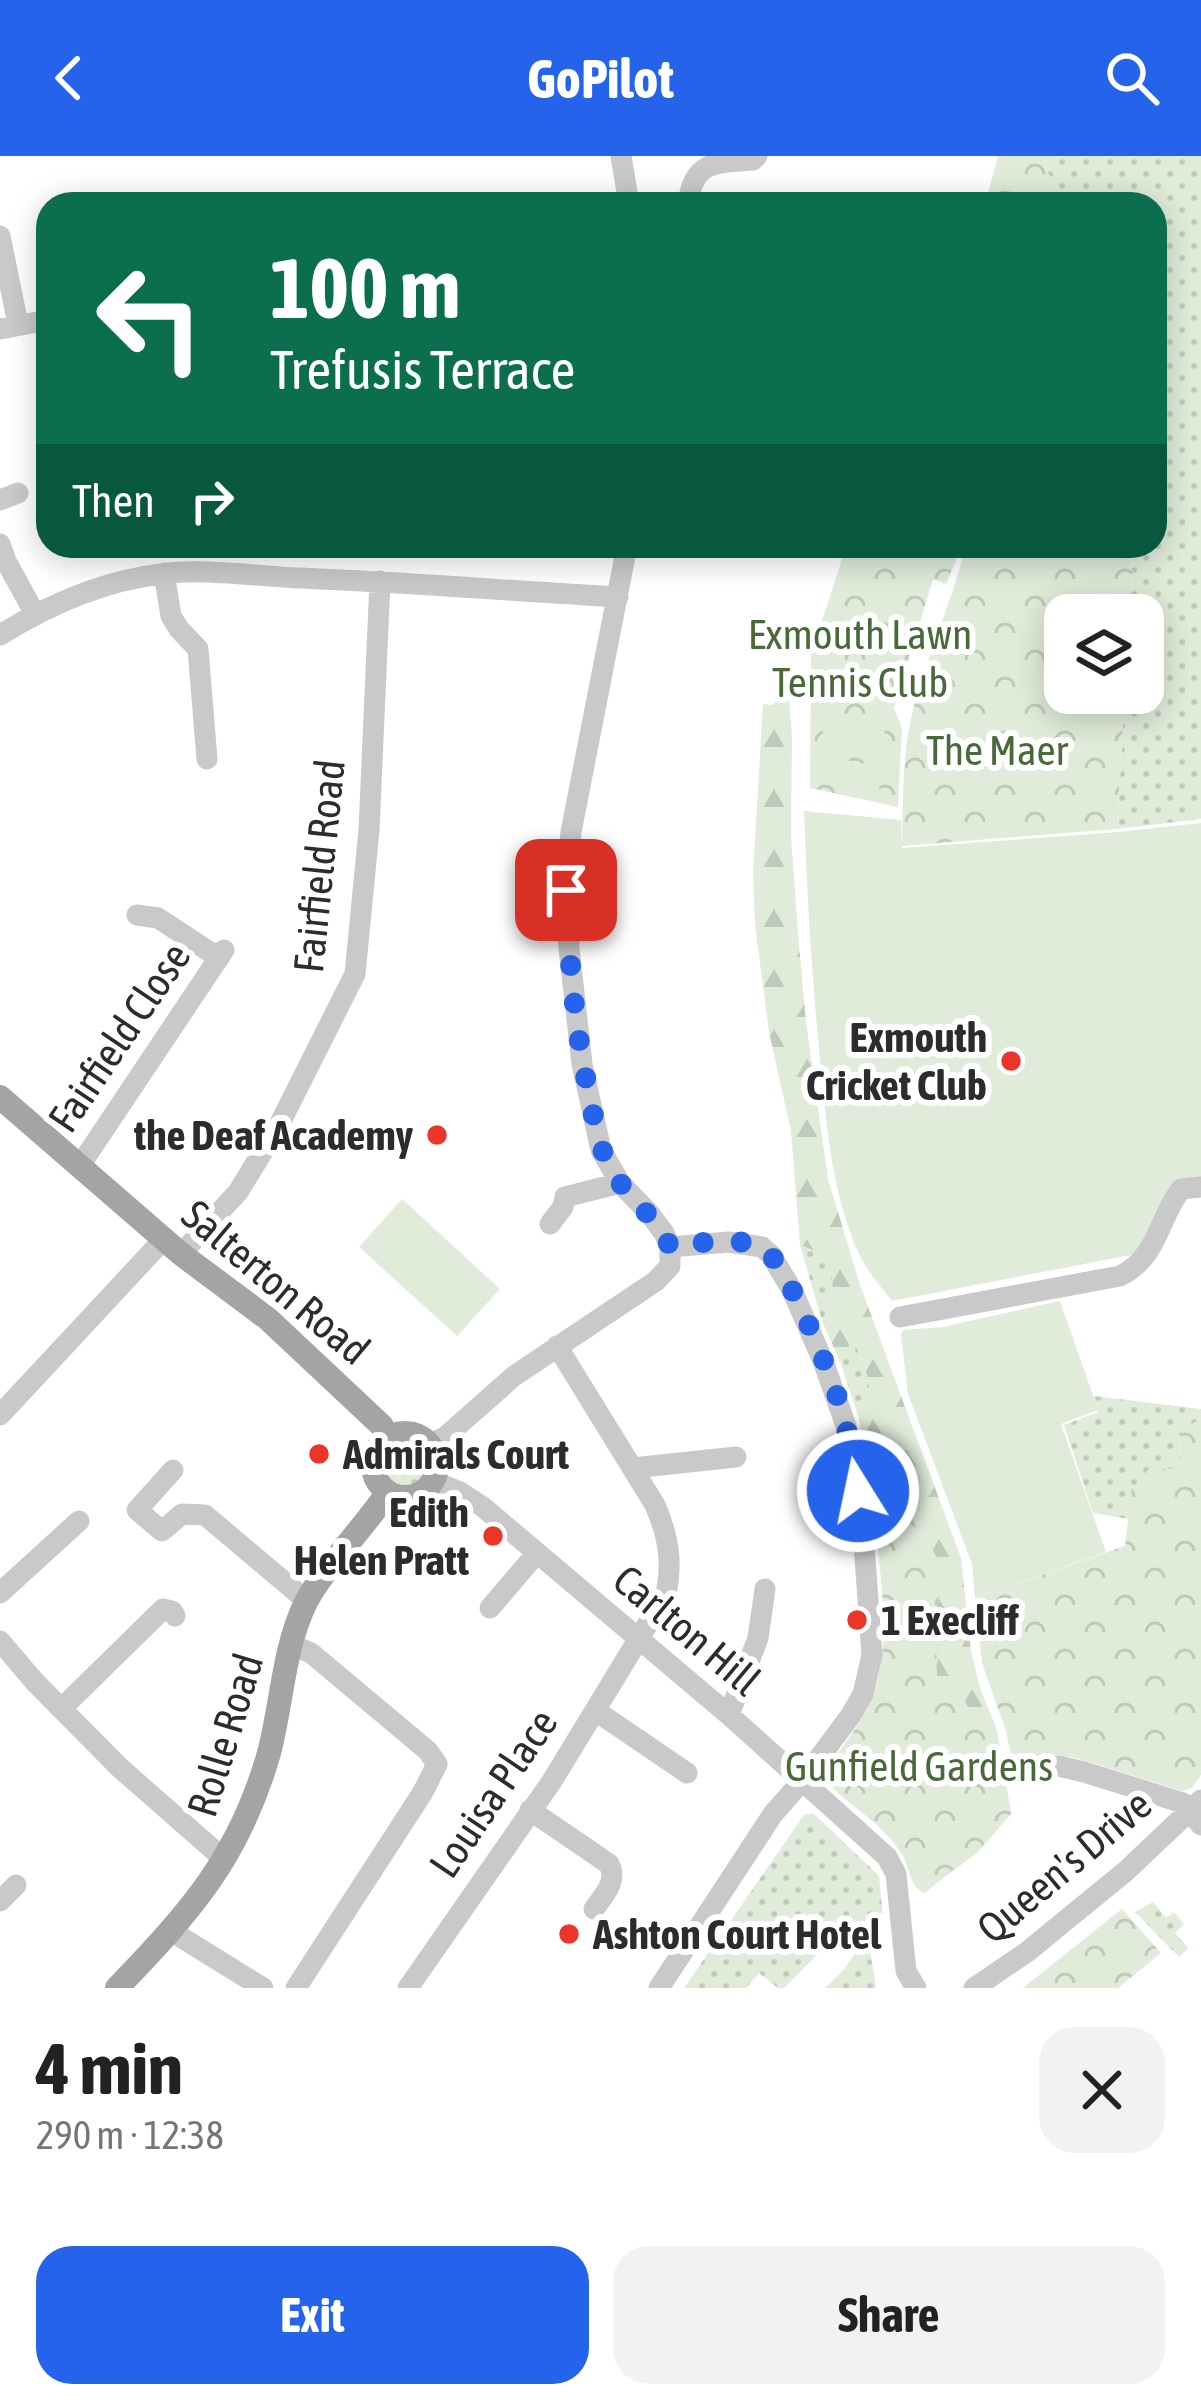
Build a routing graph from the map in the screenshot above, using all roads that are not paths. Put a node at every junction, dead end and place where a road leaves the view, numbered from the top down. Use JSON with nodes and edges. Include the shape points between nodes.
{"nodes":[{"id":1,"x":621,"y":156,"type":"edge"},
{"id":2,"x":757,"y":156,"type":"edge"},
{"id":3,"x":627,"y":192,"type":"edge"},
{"id":4,"x":692,"y":192,"type":"edge"},
{"id":5,"x":0,"y":236,"type":"edge"},
{"id":6,"x":9,"y":327,"type":"edge"},
{"id":7,"x":0,"y":544,"type":"edge"},
{"id":8,"x":624,"y":558,"type":"edge"},
{"id":9,"x":164,"y":573,"type":"junction"},
{"id":10,"x":380,"y":581,"type":"junction"},
{"id":11,"x":618,"y":597,"type":"junction"},
{"id":12,"x":35,"y":614,"type":"junction"},
{"id":13,"x":0,"y":635,"type":"edge"},
{"id":14,"x":207,"y":759,"type":"dead end"},
{"id":15,"x":137,"y":915,"type":"dead end"},
{"id":16,"x":0,"y":1097,"type":"edge"},
{"id":17,"x":79,"y":1167,"type":"junction"},
{"id":18,"x":620,"y":1183,"type":"junction"},
{"id":19,"x":1201,"y":1187,"type":"edge"},
{"id":20,"x":550,"y":1224,"type":"dead end"},
{"id":21,"x":172,"y":1247,"type":"junction"},
{"id":22,"x":670,"y":1247,"type":"junction"},
{"id":23,"x":900,"y":1317,"type":"dead end"},
{"id":24,"x":557,"y":1346,"type":"junction"},
{"id":25,"x":0,"y":1415,"type":"edge"},
{"id":26,"x":387,"y":1438,"type":"junction"},
{"id":27,"x":430,"y":1444,"type":"junction"},
{"id":28,"x":736,"y":1457,"type":"dead end"},
{"id":29,"x":633,"y":1468,"type":"junction"},
{"id":30,"x":173,"y":1470,"type":"dead end"},
{"id":31,"x":433,"y":1481,"type":"junction"},
{"id":32,"x":388,"y":1492,"type":"junction"},
{"id":33,"x":79,"y":1521,"type":"dead end"},
{"id":34,"x":536,"y":1554,"type":"junction"},
{"id":35,"x":765,"y":1589,"type":"dead end"},
{"id":36,"x":0,"y":1592,"type":"edge"},
{"id":37,"x":307,"y":1601,"type":"junction"},
{"id":38,"x":490,"y":1609,"type":"dead end"},
{"id":39,"x":176,"y":1616,"type":"dead end"},
{"id":40,"x":0,"y":1641,"type":"edge"},
{"id":41,"x":639,"y":1641,"type":"junction"},
{"id":42,"x":292,"y":1645,"type":"junction"},
{"id":43,"x":62,"y":1708,"type":"junction"},
{"id":44,"x":596,"y":1711,"type":"junction"},
{"id":45,"x":729,"y":1715,"type":"junction"},
{"id":46,"x":1009,"y":1767,"type":"dead end"},
{"id":47,"x":687,"y":1773,"type":"dead end"},
{"id":48,"x":802,"y":1781,"type":"junction"},
{"id":49,"x":530,"y":1810,"type":"junction"},
{"id":50,"x":1198,"y":1812,"type":"edge"},
{"id":51,"x":224,"y":1860,"type":"junction"},
{"id":52,"x":594,"y":1910,"type":"dead end"},
{"id":53,"x":172,"y":1931,"type":"junction"},
{"id":54,"x":117,"y":1988,"type":"edge"},
{"id":55,"x":263,"y":1988,"type":"edge"},
{"id":56,"x":296,"y":1988,"type":"edge"},
{"id":57,"x":408,"y":1988,"type":"edge"},
{"id":58,"x":659,"y":1988,"type":"edge"},
{"id":59,"x":916,"y":1988,"type":"edge"},
{"id":60,"x":974,"y":1988,"type":"edge"}],
"edges":[{"from":1,"to":3,"type":"street"},
{"from":2,"to":4,"type":"street","via":[[711,164],[698,172]]},
{"from":5,"to":6,"type":"street"},
{"from":7,"to":12,"type":"street"},
{"from":8,"to":11,"type":"street"},
{"from":9,"to":10,"type":"street"},
{"from":9,"to":12,"type":"street"},
{"from":9,"to":14,"type":"street","via":[[171,616],[198,649]]},
{"from":10,"to":11,"type":"street"},
{"from":10,"to":21,"type":"street","name":"Fairfield Road","via":[[355,974],[238,1192]]},
{"from":11,"to":18,"type":"street","via":[[566,890],[582,1064],[601,1150]]},
{"from":12,"to":13,"type":"street"},
{"from":15,"to":17,"type":"street","name":"Fairfield Close","via":[[158,918],[222,954]]},
{"from":16,"to":17,"type":"main road","name":"Salterton Road"},
{"from":17,"to":21,"type":"main road","name":"Salterton Road"},
{"from":18,"to":20,"type":"street","via":[[565,1197]]},
{"from":18,"to":22,"type":"street"},
{"from":19,"to":23,"type":"street","via":[[1181,1189],[1144,1260],[1120,1276]]},
{"from":21,"to":25,"type":"street","name":"Fairfield Road"},
{"from":21,"to":26,"type":"main road","name":"Salterton Road","via":[[268,1319]]},
{"from":22,"to":24,"type":"street","via":[[670,1266],[656,1281]]},
{"from":22,"to":48,"type":"street","via":[[729,1242],[771,1255],[846,1426],[862,1516],[870,1672]]},
{"from":24,"to":27,"type":"street"},
{"from":24,"to":29,"type":"street","name":"Louisa Place"},
{"from":26,"to":27,"type":"main road","via":[[417,1434]]},
{"from":26,"to":32,"type":"main road","via":[[373,1459]]},
{"from":27,"to":31,"type":"main road"},
{"from":28,"to":29,"type":"street"},
{"from":29,"to":41,"type":"street","name":"Louisa Place","via":[[656,1505],[670,1552],[666,1594]]},
{"from":30,"to":37,"type":"street","via":[[137,1510],[162,1532],[182,1514],[205,1515]]},
{"from":31,"to":32,"type":"main road","via":[[413,1496]]},
{"from":31,"to":34,"type":"street","name":"Carlton Hill","via":[[483,1507]]},
{"from":32,"to":37,"type":"main road","name":"Rolle Road"},
{"from":33,"to":36,"type":"street"},
{"from":34,"to":38,"type":"street"},
{"from":34,"to":41,"type":"street","name":"Carlton Hill"},
{"from":35,"to":45,"type":"street","via":[[758,1638]]},
{"from":37,"to":42,"type":"main road","name":"Rolle Road"},
{"from":39,"to":43,"type":"street","via":[[163,1609]]},
{"from":40,"to":43,"type":"street"},
{"from":41,"to":44,"type":"street","name":"Louisa Place"},
{"from":41,"to":45,"type":"street","name":"Carlton Hill"},
{"from":42,"to":51,"type":"main road","name":"Rolle Road","via":[[256,1795]]},
{"from":42,"to":56,"type":"street","via":[[437,1764]]},
{"from":43,"to":51,"type":"street"},
{"from":44,"to":47,"type":"street"},
{"from":44,"to":49,"type":"street","name":"Louisa Place"},
{"from":45,"to":48,"type":"street","name":"Carlton Hill"},
{"from":46,"to":50,"type":"street","via":[[1067,1768]]},
{"from":48,"to":58,"type":"street"},
{"from":48,"to":59,"type":"street","name":"Carlton Hill","via":[[892,1865],[906,1971]]},
{"from":49,"to":52,"type":"street","via":[[609,1864],[611,1883]]},
{"from":49,"to":57,"type":"street","name":"Louisa Place"},
{"from":50,"to":60,"type":"street","name":"Queen's Drive"},
{"from":51,"to":53,"type":"main road","name":"Rolle Road"},
{"from":53,"to":54,"type":"main road","name":"Rolle Road"},
{"from":53,"to":55,"type":"street"}]}
